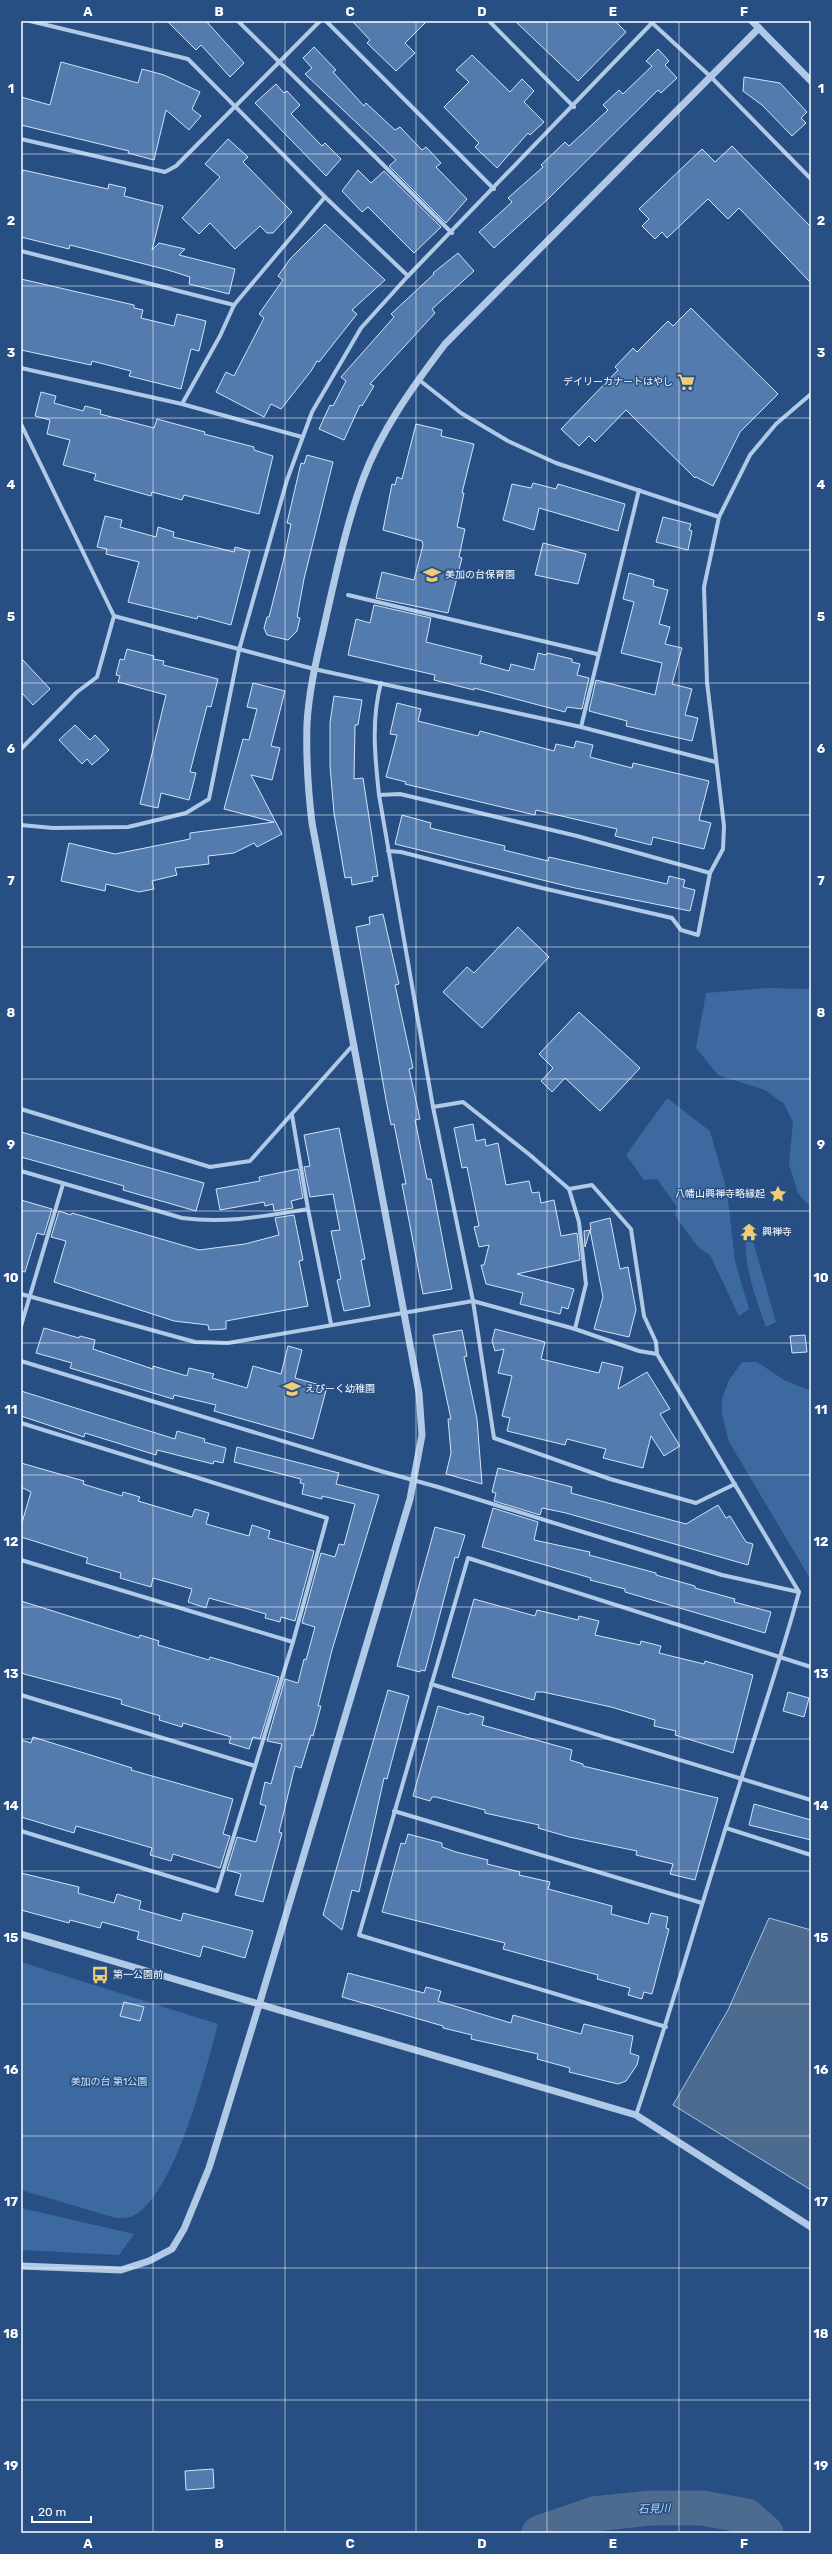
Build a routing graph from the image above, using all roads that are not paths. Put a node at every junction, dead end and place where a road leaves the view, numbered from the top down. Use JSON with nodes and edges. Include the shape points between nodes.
{"nodes":[{"id":1,"x":30,"y":21,"type":"edge"},
{"id":2,"x":238,"y":21,"type":"edge"},
{"id":3,"x":320,"y":21,"type":"edge"},
{"id":4,"x":326,"y":21,"type":"edge"},
{"id":5,"x":489,"y":21,"type":"edge"},
{"id":6,"x":752,"y":21,"type":"edge"},
{"id":7,"x":651,"y":22,"type":"edge"},
{"id":8,"x":759,"y":28,"type":"junction"},
{"id":9,"x":279,"y":64,"type":"junction"},
{"id":10,"x":711,"y":77,"type":"junction"},
{"id":11,"x":811,"y":81,"type":"edge"},
{"id":12,"x":574,"y":107,"type":"junction"},
{"id":13,"x":235,"y":108,"type":"junction"},
{"id":14,"x":21,"y":139,"type":"edge"},
{"id":15,"x":811,"y":178,"type":"edge"},
{"id":16,"x":494,"y":189,"type":"junction"},
{"id":17,"x":325,"y":197,"type":"junction"},
{"id":18,"x":452,"y":233,"type":"junction"},
{"id":19,"x":21,"y":250,"type":"edge"},
{"id":20,"x":408,"y":276,"type":"junction"},
{"id":21,"x":234,"y":305,"type":"junction"},
{"id":22,"x":21,"y":368,"type":"edge"},
{"id":23,"x":418,"y":379,"type":"junction"},
{"id":24,"x":811,"y":394,"type":"edge"},
{"id":25,"x":182,"y":404,"type":"junction"},
{"id":26,"x":21,"y":424,"type":"edge"},
{"id":27,"x":302,"y":437,"type":"junction"},
{"id":28,"x":639,"y":490,"type":"junction"},
{"id":29,"x":719,"y":517,"type":"junction"},
{"id":30,"x":348,"y":595,"type":"dead end"},
{"id":31,"x":114,"y":616,"type":"junction"},
{"id":32,"x":239,"y":650,"type":"junction"},
{"id":33,"x":598,"y":654,"type":"junction"},
{"id":34,"x":314,"y":669,"type":"junction"},
{"id":35,"x":381,"y":683,"type":"junction"},
{"id":36,"x":581,"y":727,"type":"junction"},
{"id":37,"x":21,"y":749,"type":"edge"},
{"id":38,"x":716,"y":762,"type":"junction"},
{"id":39,"x":379,"y":795,"type":"junction"},
{"id":40,"x":21,"y":825,"type":"edge"},
{"id":41,"x":388,"y":851,"type":"junction"},
{"id":42,"x":710,"y":873,"type":"junction"},
{"id":43,"x":353,"y":1044,"type":"junction"},
{"id":44,"x":433,"y":1107,"type":"junction"},
{"id":45,"x":21,"y":1109,"type":"edge"},
{"id":46,"x":292,"y":1115,"type":"junction"},
{"id":47,"x":21,"y":1171,"type":"edge"},
{"id":48,"x":63,"y":1184,"type":"junction"},
{"id":49,"x":569,"y":1189,"type":"junction"},
{"id":50,"x":308,"y":1209,"type":"junction"},
{"id":51,"x":21,"y":1294,"type":"edge"},
{"id":52,"x":30,"y":1297,"type":"junction"},
{"id":53,"x":473,"y":1301,"type":"junction"},
{"id":54,"x":402,"y":1314,"type":"junction"},
{"id":55,"x":331,"y":1324,"type":"junction"},
{"id":56,"x":21,"y":1326,"type":"edge"},
{"id":57,"x":576,"y":1329,"type":"junction"},
{"id":58,"x":656,"y":1354,"type":"junction"},
{"id":59,"x":21,"y":1361,"type":"edge"},
{"id":60,"x":21,"y":1423,"type":"edge"},
{"id":61,"x":735,"y":1484,"type":"junction"},
{"id":62,"x":21,"y":1560,"type":"edge"},
{"id":63,"x":799,"y":1592,"type":"junction"},
{"id":64,"x":293,"y":1642,"type":"junction"},
{"id":65,"x":781,"y":1658,"type":"junction"},
{"id":66,"x":811,"y":1667,"type":"edge"},
{"id":67,"x":431,"y":1684,"type":"junction"},
{"id":68,"x":21,"y":1695,"type":"edge"},
{"id":69,"x":255,"y":1766,"type":"junction"},
{"id":70,"x":741,"y":1779,"type":"junction"},
{"id":71,"x":811,"y":1800,"type":"edge"},
{"id":72,"x":394,"y":1811,"type":"junction"},
{"id":73,"x":726,"y":1828,"type":"junction"},
{"id":74,"x":21,"y":1831,"type":"edge"},
{"id":75,"x":811,"y":1855,"type":"edge"},
{"id":76,"x":702,"y":1903,"type":"junction"},
{"id":77,"x":21,"y":1934,"type":"edge"},
{"id":78,"x":259,"y":2005,"type":"junction"},
{"id":79,"x":666,"y":2027,"type":"junction"},
{"id":80,"x":636,"y":2115,"type":"junction"},
{"id":81,"x":811,"y":2227,"type":"edge"},
{"id":82,"x":21,"y":2266,"type":"edge"}],
"edges":[{"from":1,"to":13,"type":"street","via":[[188,59]]},
{"from":2,"to":9,"type":"street"},
{"from":3,"to":9,"type":"street"},
{"from":4,"to":16,"type":"street"},
{"from":5,"to":12,"type":"street"},
{"from":6,"to":8,"type":"street"},
{"from":7,"to":10,"type":"street"},
{"from":7,"to":12,"type":"street"},
{"from":8,"to":10,"type":"street"},
{"from":8,"to":11,"type":"street"},
{"from":9,"to":13,"type":"street"},
{"from":9,"to":18,"type":"street"},
{"from":10,"to":15,"type":"street"},
{"from":10,"to":23,"type":"street","via":[[445,344]]},
{"from":12,"to":16,"type":"street"},
{"from":13,"to":14,"type":"street","via":[[176,166],[165,172]]},
{"from":13,"to":17,"type":"street"},
{"from":16,"to":18,"type":"street"},
{"from":17,"to":20,"type":"street"},
{"from":17,"to":21,"type":"street"},
{"from":18,"to":20,"type":"street"},
{"from":19,"to":21,"type":"street"},
{"from":20,"to":27,"type":"street","via":[[361,328],[312,412]]},
{"from":21,"to":25,"type":"street","via":[[220,336]]},
{"from":22,"to":25,"type":"street"},
{"from":23,"to":28,"type":"street","via":[[461,413],[508,441],[556,463]]},
{"from":23,"to":34,"type":"street","via":[[384,436],[363,478]]},
{"from":24,"to":29,"type":"street","via":[[776,424],[750,455]]},
{"from":25,"to":27,"type":"street"},
{"from":26,"to":31,"type":"street"},
{"from":27,"to":32,"type":"street","via":[[287,480]]},
{"from":28,"to":29,"type":"street"},
{"from":28,"to":33,"type":"street"},
{"from":29,"to":38,"type":"street","via":[[704,587],[704,646]]},
{"from":30,"to":33,"type":"street"},
{"from":31,"to":32,"type":"street"},
{"from":31,"to":37,"type":"street","via":[[97,677],[77,692]]},
{"from":32,"to":34,"type":"street"},
{"from":32,"to":40,"type":"street","via":[[209,799],[186,813],[128,827],[53,828]]},
{"from":33,"to":36,"type":"street"},
{"from":34,"to":35,"type":"street"},
{"from":34,"to":43,"type":"street","via":[[307,722],[307,775],[312,824]]},
{"from":35,"to":36,"type":"street"},
{"from":35,"to":39,"type":"street","via":[[376,701],[375,757]]},
{"from":36,"to":38,"type":"street"},
{"from":38,"to":42,"type":"street","via":[[724,834],[723,849]]},
{"from":39,"to":41,"type":"street"},
{"from":39,"to":42,"type":"street","via":[[408,796],[577,836]]},
{"from":41,"to":42,"type":"street","via":[[672,918],[681,930],[698,935]]},
{"from":41,"to":44,"type":"street"},
{"from":43,"to":46,"type":"street"},
{"from":43,"to":54,"type":"street"},
{"from":44,"to":49,"type":"street","via":[[463,1102],[530,1154]]},
{"from":44,"to":53,"type":"street"},
{"from":45,"to":46,"type":"street","via":[[210,1167],[250,1161]]},
{"from":46,"to":50,"type":"street"},
{"from":47,"to":48,"type":"street"},
{"from":48,"to":50,"type":"street","via":[[182,1218],[209,1222],[236,1221]]},
{"from":48,"to":52,"type":"street"},
{"from":49,"to":57,"type":"street","via":[[579,1222],[586,1284]]},
{"from":49,"to":58,"type":"street","via":[[592,1185],[631,1229],[644,1316],[656,1342]]},
{"from":50,"to":55,"type":"street"},
{"from":51,"to":52,"type":"street"},
{"from":52,"to":55,"type":"street","via":[[195,1342],[228,1343]]},
{"from":52,"to":56,"type":"street"},
{"from":53,"to":54,"type":"street"},
{"from":53,"to":57,"type":"street"},
{"from":53,"to":61,"type":"street","via":[[494,1438],[610,1479],[696,1503]]},
{"from":54,"to":55,"type":"street"},
{"from":54,"to":78,"type":"street","via":[[418,1394],[422,1435],[417,1465],[399,1536]]},
{"from":57,"to":58,"type":"street","via":[[639,1351]]},
{"from":58,"to":61,"type":"street"},
{"from":59,"to":63,"type":"street","bridge":true,"via":[[722,1575]]},
{"from":60,"to":64,"type":"street","via":[[327,1518]]},
{"from":61,"to":63,"type":"street"},
{"from":62,"to":64,"type":"street"},
{"from":63,"to":65,"type":"street"},
{"from":64,"to":69,"type":"street"},
{"from":65,"to":66,"type":"street"},
{"from":65,"to":67,"type":"street","via":[[468,1558]]},
{"from":65,"to":70,"type":"street"},
{"from":67,"to":70,"type":"street"},
{"from":67,"to":72,"type":"street"},
{"from":68,"to":69,"type":"street"},
{"from":69,"to":74,"type":"street","via":[[217,1891]]},
{"from":70,"to":71,"type":"street"},
{"from":70,"to":73,"type":"street"},
{"from":72,"to":76,"type":"street"},
{"from":72,"to":79,"type":"street","via":[[359,1934]]},
{"from":73,"to":75,"type":"street"},
{"from":73,"to":76,"type":"street"},
{"from":76,"to":79,"type":"street"},
{"from":77,"to":78,"type":"street"},
{"from":78,"to":80,"type":"street"},
{"from":78,"to":82,"type":"street","via":[[209,2168],[184,2229],[172,2249],[149,2261],[120,2270]]},
{"from":79,"to":80,"type":"street"},
{"from":80,"to":81,"type":"street"}]}
